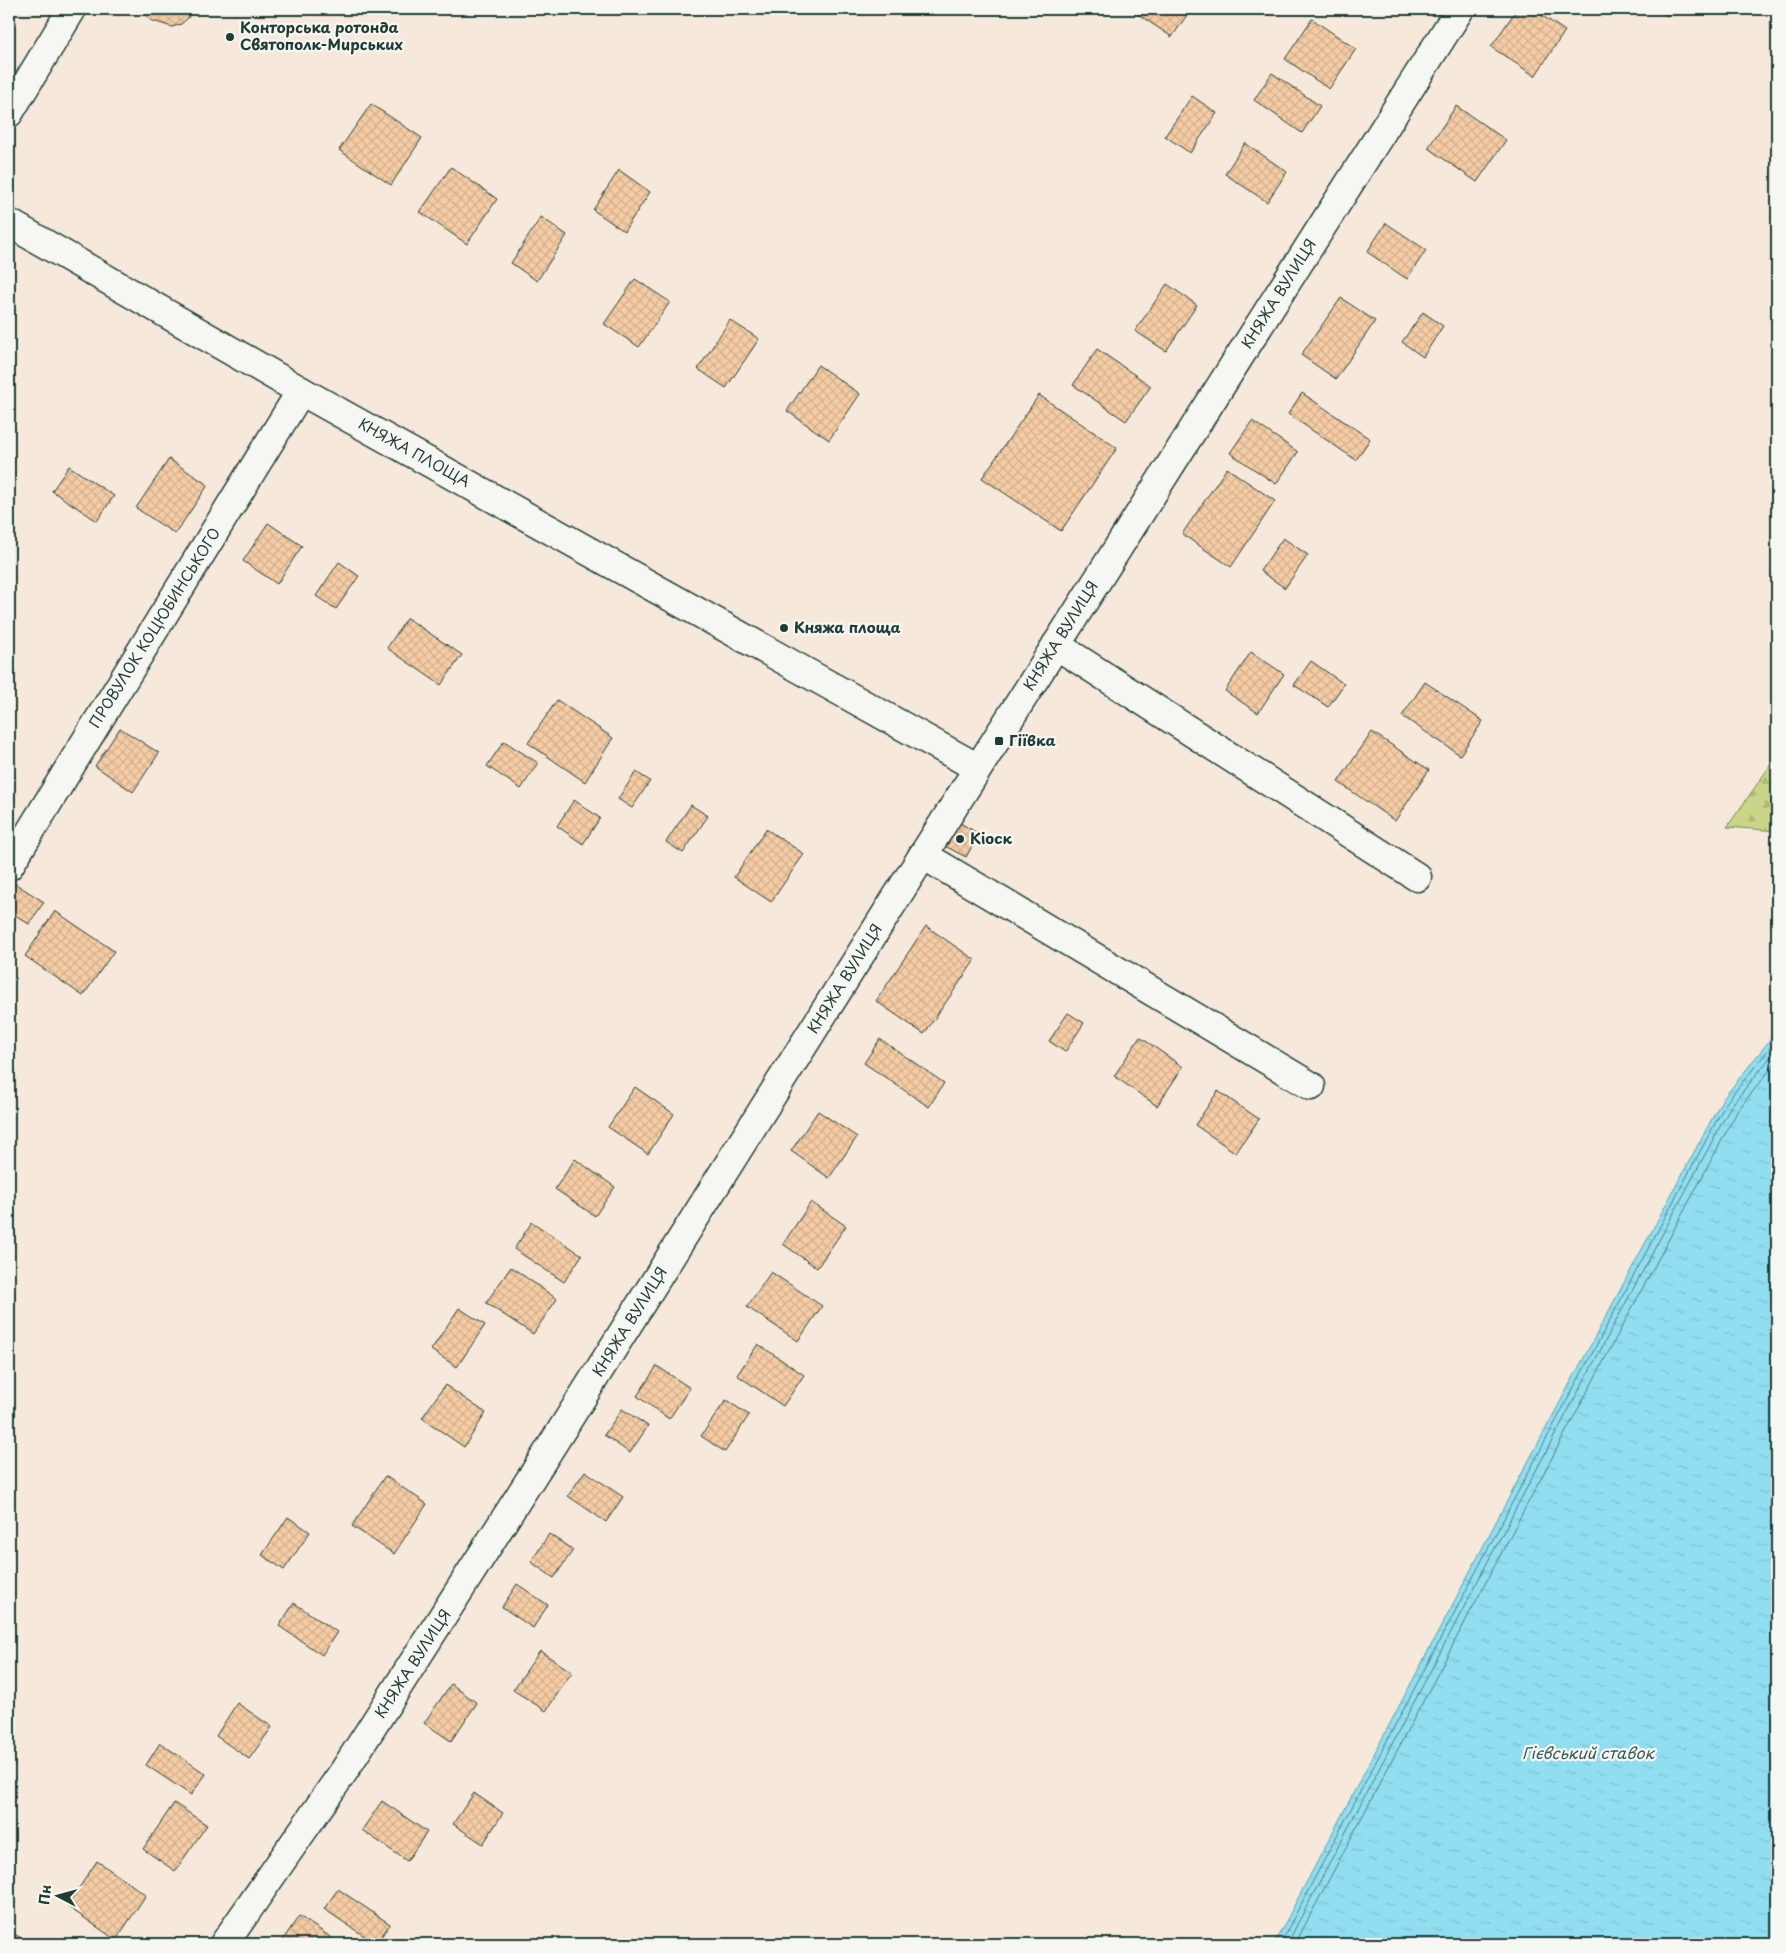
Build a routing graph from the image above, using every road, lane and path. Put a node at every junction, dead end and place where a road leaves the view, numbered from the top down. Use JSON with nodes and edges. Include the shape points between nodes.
{"nodes":[{"id":1,"x":72,"y":9,"type":"edge"},
{"id":2,"x":1460,"y":9,"type":"edge"},
{"id":3,"x":9,"y":113,"type":"edge"},
{"id":4,"x":9,"y":224,"type":"edge"},
{"id":5,"x":301,"y":391,"type":"junction"},
{"id":6,"x":1056,"y":645,"type":"junction"},
{"id":7,"x":978,"y":768,"type":"junction"},
{"id":8,"x":922,"y":855,"type":"junction"},
{"id":9,"x":9,"y":866,"type":"edge"},
{"id":10,"x":1417,"y":877,"type":"dead end"},
{"id":11,"x":1311,"y":1086,"type":"dead end"},
{"id":12,"x":224,"y":1944,"type":"edge"}],
"edges":[{"from":1,"to":3,"type":"street"},
{"from":2,"to":6,"type":"street","name":"КНЯЖА ВУЛИЦЯ"},
{"from":4,"to":5,"type":"street","name":"КНЯЖА ПЛОЩА"},
{"from":5,"to":7,"type":"street","name":"КНЯЖА ПЛОЩА"},
{"from":5,"to":9,"type":"street","name":"ПРОВУЛОК КОЦЮБИНСЬКОГО"},
{"from":6,"to":7,"type":"street","name":"КНЯЖА ВУЛИЦЯ"},
{"from":6,"to":10,"type":"street"},
{"from":7,"to":8,"type":"street","name":"КНЯЖА ВУЛИЦЯ"},
{"from":8,"to":11,"type":"street"},
{"from":8,"to":12,"type":"street","name":"КНЯЖА ВУЛИЦЯ","via":[[550,1450],[360,1746]]}]}
